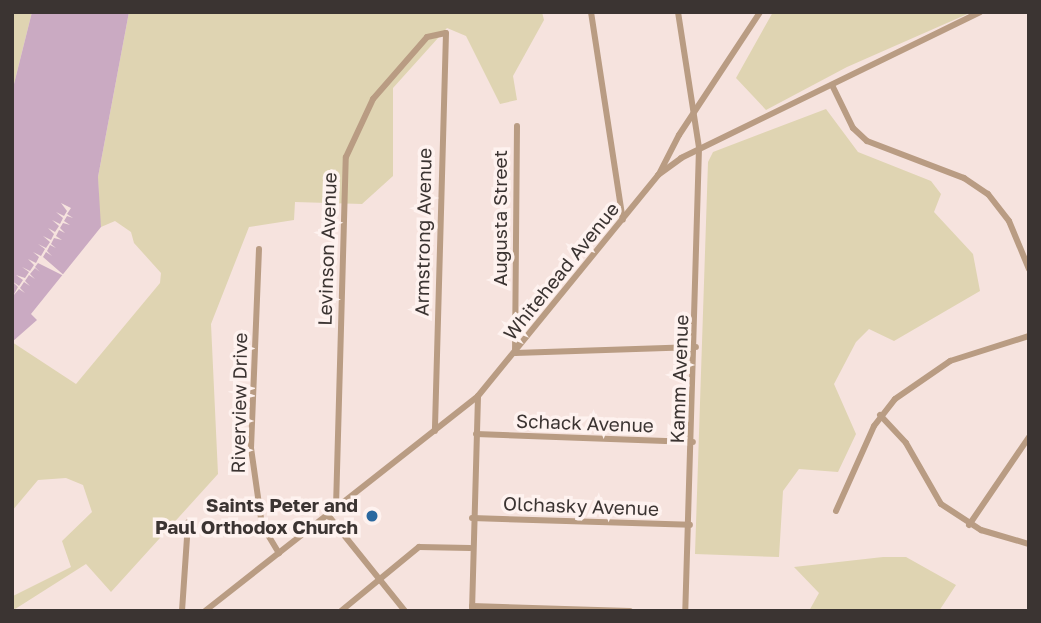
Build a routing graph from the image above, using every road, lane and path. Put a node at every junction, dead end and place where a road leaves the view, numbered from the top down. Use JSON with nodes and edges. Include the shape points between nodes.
{"nodes":[{"id":1,"x":592,"y":12,"type":"edge"},
{"id":2,"x":678,"y":12,"type":"edge"},
{"id":3,"x":980,"y":12,"type":"edge"},
{"id":4,"x":760,"y":14,"type":"edge"},
{"id":5,"x":446,"y":33,"type":"joint"},
{"id":6,"x":832,"y":85,"type":"junction"},
{"id":7,"x":692,"y":116,"type":"junction"},
{"id":8,"x":517,"y":126,"type":"dead end"},
{"id":9,"x":699,"y":148,"type":"junction"},
{"id":10,"x":658,"y":176,"type":"junction"},
{"id":11,"x":623,"y":220,"type":"junction"},
{"id":12,"x":259,"y":248,"type":"dead end"},
{"id":13,"x":1029,"y":270,"type":"edge"},
{"id":14,"x":1029,"y":336,"type":"edge"},
{"id":15,"x":696,"y":347,"type":"junction"},
{"id":16,"x":515,"y":353,"type":"junction"},
{"id":17,"x":478,"y":396,"type":"junction"},
{"id":18,"x":880,"y":415,"type":"junction"},
{"id":19,"x":435,"y":431,"type":"junction"},
{"id":20,"x":476,"y":435,"type":"junction"},
{"id":21,"x":1029,"y":437,"type":"edge"},
{"id":22,"x":693,"y":442,"type":"junction"},
{"id":23,"x":336,"y":508,"type":"junction"},
{"id":24,"x":836,"y":511,"type":"dead end"},
{"id":25,"x":327,"y":514,"type":"junction"},
{"id":26,"x":472,"y":518,"type":"junction"},
{"id":27,"x":188,"y":523,"type":"dead end"},
{"id":28,"x":690,"y":525,"type":"junction"},
{"id":29,"x":969,"y":525,"type":"junction"},
{"id":30,"x":1029,"y":544,"type":"edge"},
{"id":31,"x":470,"y":548,"type":"junction"},
{"id":32,"x":279,"y":553,"type":"junction"},
{"id":33,"x":380,"y":580,"type":"junction"},
{"id":34,"x":472,"y":608,"type":"edge"},
{"id":35,"x":183,"y":611,"type":"edge"},
{"id":36,"x":205,"y":611,"type":"edge"},
{"id":37,"x":341,"y":611,"type":"edge"},
{"id":38,"x":405,"y":611,"type":"edge"},
{"id":39,"x":630,"y":611,"type":"edge"},
{"id":40,"x":685,"y":611,"type":"edge"}],
"edges":[{"from":1,"to":11,"type":"street"},
{"from":2,"to":7,"type":"street","name":"Kamm Avenue"},
{"from":3,"to":6,"type":"street","name":"Whitehead Avenue"},
{"from":4,"to":7,"type":"street"},
{"from":5,"to":19,"type":"street","name":"Armstrong Avenue"},
{"from":5,"to":23,"type":"street","name":"Levinson Avenue","via":[[427,37],[373,99],[346,157]]},
{"from":6,"to":9,"type":"street","name":"Whitehead Avenue"},
{"from":6,"to":13,"type":"street","via":[[853,128],[867,141],[964,178],[988,194],[1009,221]]},
{"from":7,"to":9,"type":"street","name":"Kamm Avenue"},
{"from":7,"to":10,"type":"street"},
{"from":8,"to":16,"type":"street","name":"Augusta Street"},
{"from":9,"to":10,"type":"street","name":"Whitehead Avenue"},
{"from":9,"to":15,"type":"street","name":"Kamm Avenue"},
{"from":10,"to":11,"type":"street","name":"Whitehead Avenue"},
{"from":11,"to":16,"type":"street","name":"Whitehead Avenue"},
{"from":12,"to":32,"type":"street","name":"Riverview Drive","via":[[251,448],[262,525]]},
{"from":14,"to":18,"type":"street","via":[[950,361]]},
{"from":15,"to":16,"type":"street"},
{"from":15,"to":22,"type":"street","name":"Kamm Avenue"},
{"from":16,"to":17,"type":"street","name":"Whitehead Avenue"},
{"from":17,"to":19,"type":"street","name":"Whitehead Avenue"},
{"from":17,"to":20,"type":"street"},
{"from":18,"to":24,"type":"street"},
{"from":18,"to":29,"type":"street","via":[[906,443],[941,504]]},
{"from":19,"to":23,"type":"street","name":"Whitehead Avenue"},
{"from":20,"to":22,"type":"street","name":"Schack Avenue"},
{"from":20,"to":26,"type":"street"},
{"from":21,"to":29,"type":"street"},
{"from":22,"to":28,"type":"street","name":"Kamm Avenue"},
{"from":23,"to":25,"type":"street","name":"Whitehead Avenue"},
{"from":25,"to":32,"type":"street","name":"Whitehead Avenue"},
{"from":25,"to":33,"type":"street"},
{"from":26,"to":28,"type":"street","name":"Olchasky Avenue"},
{"from":26,"to":31,"type":"street"},
{"from":27,"to":35,"type":"street"},
{"from":28,"to":40,"type":"street","name":"Kamm Avenue"},
{"from":29,"to":30,"type":"street"},
{"from":31,"to":33,"type":"street","via":[[419,547]]},
{"from":31,"to":34,"type":"street"},
{"from":32,"to":36,"type":"street","name":"Whitehead Avenue"},
{"from":33,"to":37,"type":"street"},
{"from":33,"to":38,"type":"street"},
{"from":34,"to":39,"type":"street"}]}
